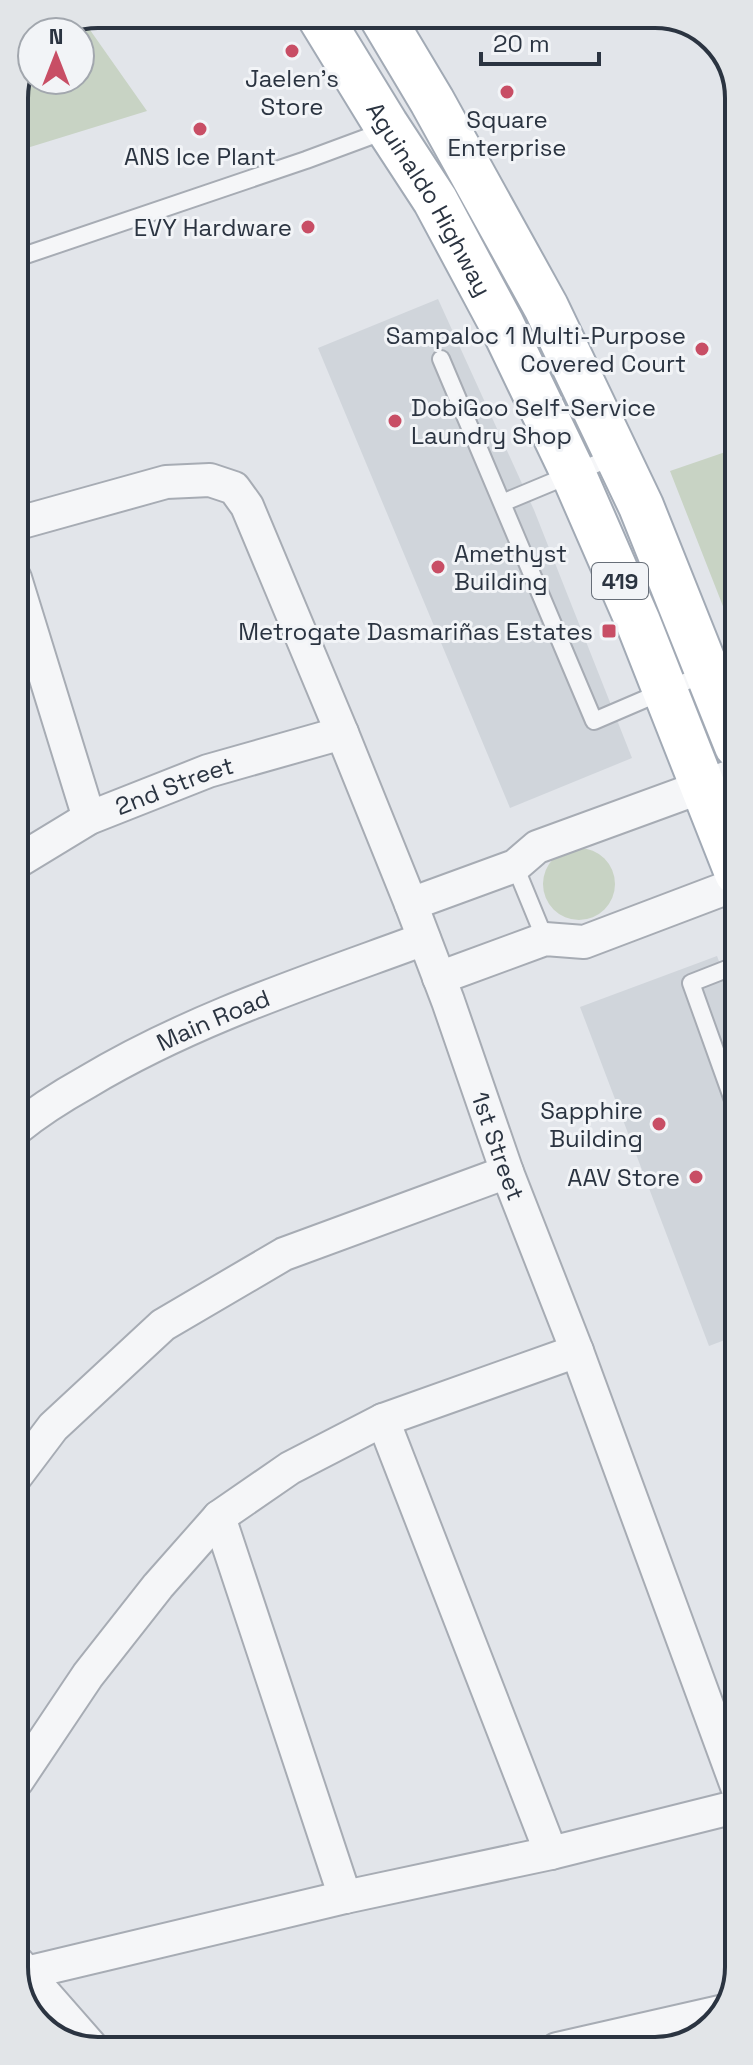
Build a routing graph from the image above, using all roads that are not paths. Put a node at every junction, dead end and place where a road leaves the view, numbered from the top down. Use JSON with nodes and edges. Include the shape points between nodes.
{"nodes":[{"id":1,"x":327,"y":28,"type":"edge"},
{"id":2,"x":388,"y":28,"type":"edge"},
{"id":3,"x":390,"y":129,"type":"junction"},
{"id":4,"x":477,"y":180,"type":"junction"},
{"id":5,"x":435,"y":200,"type":"junction"},
{"id":6,"x":28,"y":254,"type":"edge"},
{"id":7,"x":441,"y":359,"type":"dead end"},
{"id":8,"x":617,"y":455,"type":"junction"},
{"id":9,"x":573,"y":473,"type":"junction"},
{"id":10,"x":502,"y":503,"type":"junction"},
{"id":11,"x":28,"y":520,"type":"edge"},
{"id":12,"x":28,"y":620,"type":"edge"},
{"id":13,"x":708,"y":673,"type":"junction"},
{"id":14,"x":665,"y":690,"type":"junction"},
{"id":15,"x":725,"y":716,"type":"edge"},
{"id":16,"x":342,"y":733,"type":"junction"},
{"id":17,"x":720,"y":780,"type":"edge"},
{"id":18,"x":725,"y":807,"type":"edge"},
{"id":19,"x":89,"y":818,"type":"junction"},
{"id":20,"x":28,"y":855,"type":"edge"},
{"id":21,"x":515,"y":866,"type":"junction"},
{"id":22,"x":725,"y":889,"type":"edge"},
{"id":23,"x":411,"y":904,"type":"junction"},
{"id":24,"x":424,"y":939,"type":"junction"},
{"id":25,"x":545,"y":939,"type":"junction"},
{"id":26,"x":725,"y":970,"type":"edge"},
{"id":27,"x":439,"y":978,"type":"junction"},
{"id":28,"x":725,"y":1078,"type":"edge"},
{"id":29,"x":28,"y":1119,"type":"edge"},
{"id":30,"x":507,"y":1172,"type":"junction"},
{"id":31,"x":577,"y":1351,"type":"junction"},
{"id":32,"x":383,"y":1420,"type":"junction"},
{"id":33,"x":28,"y":1460,"type":"edge"},
{"id":34,"x":219,"y":1517,"type":"junction"},
{"id":35,"x":725,"y":1754,"type":"edge"},
{"id":36,"x":28,"y":1765,"type":"edge"},
{"id":37,"x":725,"y":1810,"type":"edge"},
{"id":38,"x":551,"y":1853,"type":"junction"},
{"id":39,"x":345,"y":1897,"type":"junction"},
{"id":40,"x":28,"y":1966,"type":"edge"},
{"id":41,"x":29,"y":1975,"type":"edge"},
{"id":42,"x":707,"y":2015,"type":"edge"},
{"id":43,"x":80,"y":2035,"type":"edge"},
{"id":44,"x":610,"y":2037,"type":"edge"}],
"edges":[{"from":1,"to":3,"type":"main road","name":"Aguinaldo Highway","number":"419"},
{"from":2,"to":4,"type":"main road","name":"Aguinaldo Highway","number":"419"},
{"from":3,"to":5,"type":"main road","name":"Aguinaldo Highway","number":"419"},
{"from":3,"to":6,"type":"lane"},
{"from":4,"to":5,"type":"main road"},
{"from":4,"to":8,"type":"main road","name":"Aguinaldo Highway","number":"419"},
{"from":5,"to":9,"type":"main road","name":"Aguinaldo Highway","number":"419"},
{"from":7,"to":10,"type":"lane"},
{"from":8,"to":9,"type":"lane"},
{"from":8,"to":13,"type":"main road","name":"Aguinaldo Highway","number":"419"},
{"from":9,"to":10,"type":"lane"},
{"from":9,"to":14,"type":"main road","name":"Aguinaldo Highway","number":"419"},
{"from":10,"to":14,"type":"lane","via":[[594,721]]},
{"from":11,"to":16,"type":"street","name":"1st Street","via":[[166,482],[210,480],[234,488],[247,506]]},
{"from":12,"to":19,"type":"street"},
{"from":13,"to":14,"type":"lane"},
{"from":13,"to":15,"type":"main road","name":"Aguinaldo Highway","number":"419"},
{"from":14,"to":17,"type":"main road","name":"Aguinaldo Highway","number":"419"},
{"from":16,"to":19,"type":"street","name":"2nd Street","via":[[208,771]]},
{"from":16,"to":23,"type":"street","name":"1st Street"},
{"from":17,"to":18,"type":"main road","name":"Aguinaldo Highway","number":"419"},
{"from":17,"to":21,"type":"street","via":[[537,847]]},
{"from":19,"to":20,"type":"street","name":"2nd Street"},
{"from":21,"to":23,"type":"street"},
{"from":21,"to":25,"type":"lane"},
{"from":22,"to":25,"type":"street","via":[[584,942]]},
{"from":23,"to":24,"type":"street","name":"1st Street"},
{"from":24,"to":27,"type":"street","name":"1st Street"},
{"from":24,"to":29,"type":"street","name":"Main Road","via":[[182,1031]]},
{"from":25,"to":27,"type":"street"},
{"from":26,"to":28,"type":"lane","via":[[691,983]]},
{"from":27,"to":30,"type":"street","name":"1st Street"},
{"from":30,"to":31,"type":"street","name":"1st Street"},
{"from":30,"to":33,"type":"street","via":[[284,1254],[163,1325],[53,1427]]},
{"from":31,"to":32,"type":"street"},
{"from":31,"to":35,"type":"street","name":"1st Street"},
{"from":32,"to":34,"type":"street","via":[[290,1468]]},
{"from":32,"to":38,"type":"street"},
{"from":34,"to":36,"type":"street","via":[[88,1675]]},
{"from":34,"to":39,"type":"street"},
{"from":37,"to":38,"type":"street"},
{"from":38,"to":39,"type":"street"},
{"from":39,"to":40,"type":"street"},
{"from":41,"to":43,"type":"street"},
{"from":42,"to":44,"type":"street"}]}
